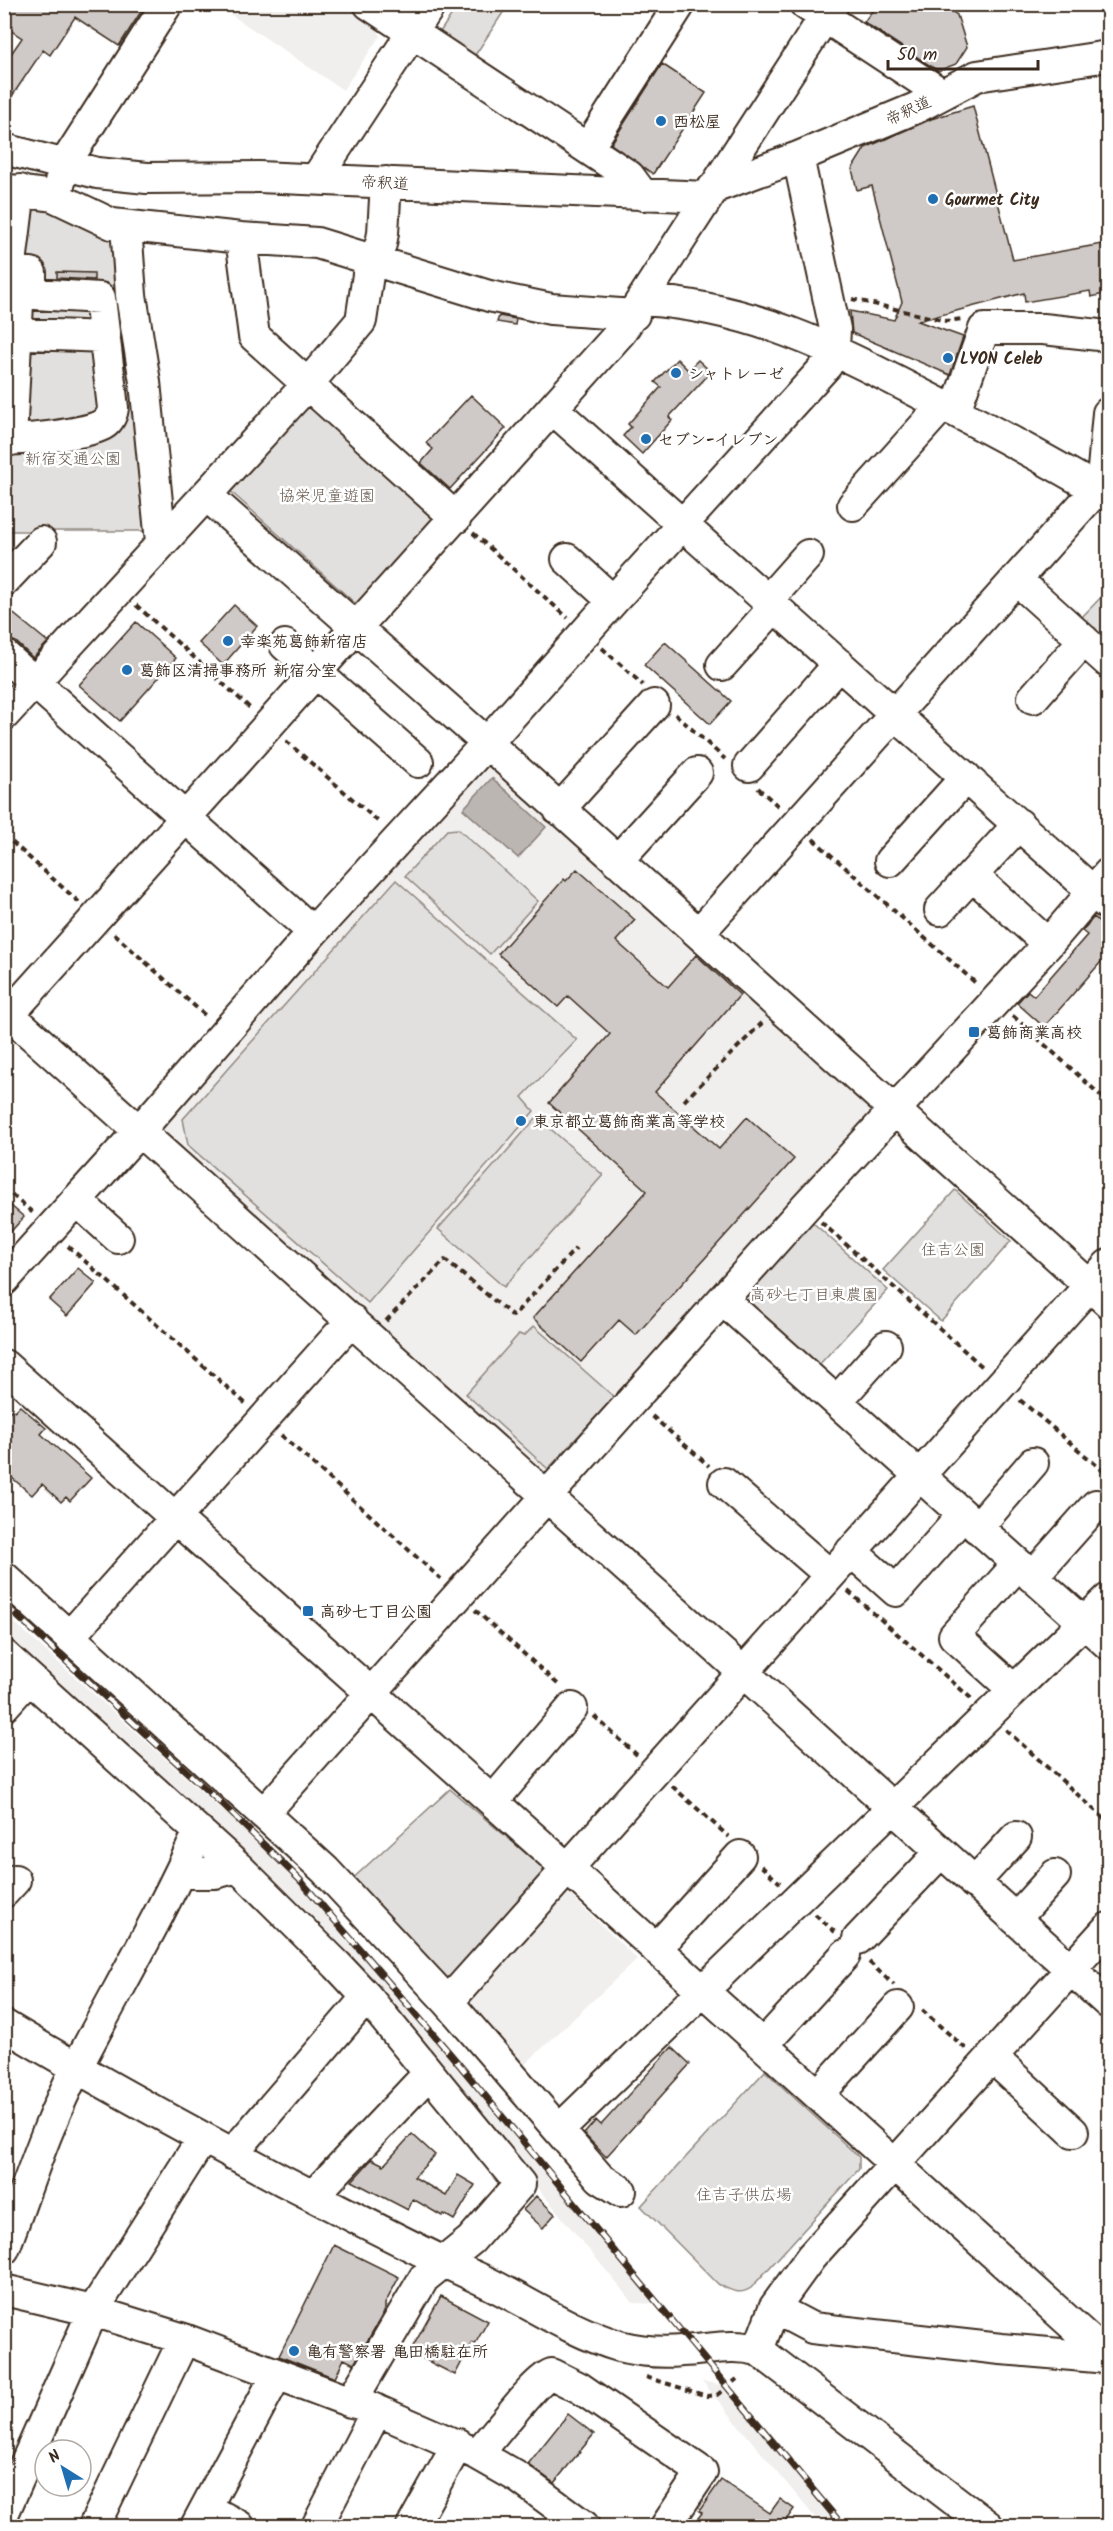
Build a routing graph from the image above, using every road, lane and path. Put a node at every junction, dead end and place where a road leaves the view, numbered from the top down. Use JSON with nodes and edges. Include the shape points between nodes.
{"nodes":[{"id":1,"x":167,"y":4,"type":"edge"},
{"id":2,"x":369,"y":4,"type":"edge"},
{"id":3,"x":430,"y":4,"type":"edge"},
{"id":4,"x":680,"y":4,"type":"edge"},
{"id":5,"x":821,"y":9,"type":"edge"},
{"id":6,"x":412,"y":33,"type":"junction"},
{"id":7,"x":1108,"y":56,"type":"edge"},
{"id":8,"x":942,"y":94,"type":"junction"},
{"id":9,"x":588,"y":148,"type":"junction"},
{"id":10,"x":4,"y":149,"type":"edge"},
{"id":11,"x":798,"y":157,"type":"junction"},
{"id":12,"x":64,"y":165,"type":"junction"},
{"id":13,"x":316,"y":179,"type":"junction"},
{"id":14,"x":386,"y":182,"type":"junction"},
{"id":15,"x":12,"y":190,"type":"edge"},
{"id":16,"x":710,"y":193,"type":"junction"},
{"id":17,"x":643,"y":195,"type":"junction"},
{"id":18,"x":53,"y":196,"type":"junction"},
{"id":19,"x":126,"y":226,"type":"junction"},
{"id":20,"x":241,"y":238,"type":"junction"},
{"id":21,"x":373,"y":259,"type":"junction"},
{"id":22,"x":18,"y":276,"type":"junction"},
{"id":23,"x":828,"y":293,"type":"junction"},
{"id":24,"x":639,"y":307,"type":"junction"},
{"id":25,"x":967,"y":319,"type":"dead end"},
{"id":26,"x":8,"y":336,"type":"edge"},
{"id":27,"x":1108,"y":336,"type":"edge"},
{"id":28,"x":105,"y":337,"type":"junction"},
{"id":29,"x":834,"y":349,"type":"junction"},
{"id":30,"x":307,"y":385,"type":"junction"},
{"id":31,"x":553,"y":408,"type":"junction"},
{"id":32,"x":949,"y":408,"type":"junction"},
{"id":33,"x":1108,"y":427,"type":"edge"},
{"id":34,"x":8,"y":440,"type":"edge"},
{"id":35,"x":1102,"y":492,"type":"edge"},
{"id":36,"x":210,"y":498,"type":"junction"},
{"id":37,"x":853,"y":505,"type":"dead end"},
{"id":38,"x":461,"y":522,"type":"junction"},
{"id":39,"x":684,"y":524,"type":"junction"},
{"id":40,"x":41,"y":542,"type":"dead end"},
{"id":41,"x":161,"y":542,"type":"junction"},
{"id":42,"x":808,"y":555,"type":"dead end"},
{"id":43,"x":567,"y":559,"type":"dead end"},
{"id":44,"x":1016,"y":579,"type":"junction"},
{"id":45,"x":4,"y":581,"type":"edge"},
{"id":46,"x":118,"y":589,"type":"junction"},
{"id":47,"x":613,"y":601,"type":"junction"},
{"id":48,"x":771,"y":603,"type":"junction"},
{"id":49,"x":575,"y":626,"type":"dead end"},
{"id":50,"x":358,"y":628,"type":"junction"},
{"id":51,"x":1084,"y":640,"type":"junction"},
{"id":52,"x":595,"y":641,"type":"dead end"},
{"id":53,"x":285,"y":645,"type":"dead end"},
{"id":54,"x":4,"y":655,"type":"edge"},
{"id":55,"x":1108,"y":662,"type":"edge"},
{"id":56,"x":839,"y":664,"type":"junction"},
{"id":57,"x":722,"y":665,"type":"dead end"},
{"id":58,"x":317,"y":673,"type":"junction"},
{"id":59,"x":34,"y":681,"type":"junction"},
{"id":60,"x":1033,"y":698,"type":"dead end"},
{"id":61,"x":657,"y":701,"type":"junction"},
{"id":62,"x":4,"y":715,"type":"edge"},
{"id":63,"x":258,"y":715,"type":"dead end"},
{"id":64,"x":896,"y":715,"type":"junction"},
{"id":65,"x":285,"y":741,"type":"dead end"},
{"id":66,"x":487,"y":743,"type":"junction"},
{"id":67,"x":418,"y":762,"type":"dead end"},
{"id":68,"x":744,"y":771,"type":"junction"},
{"id":69,"x":697,"y":773,"type":"dead end"},
{"id":70,"x":966,"y":777,"type":"junction"},
{"id":71,"x":559,"y":810,"type":"junction"},
{"id":72,"x":186,"y":817,"type":"junction"},
{"id":73,"x":797,"y":824,"type":"junction"},
{"id":74,"x":1019,"y":824,"type":"junction"},
{"id":75,"x":382,"y":825,"type":"dead end"},
{"id":76,"x":4,"y":835,"type":"edge"},
{"id":77,"x":617,"y":861,"type":"junction"},
{"id":78,"x":890,"y":861,"type":"dead end"},
{"id":79,"x":972,"y":875,"type":"junction"},
{"id":80,"x":1103,"y":890,"type":"edge"},
{"id":81,"x":85,"y":908,"type":"dead end"},
{"id":82,"x":940,"y":910,"type":"dead end"},
{"id":83,"x":106,"y":928,"type":"dead end"},
{"id":84,"x":313,"y":932,"type":"junction"},
{"id":85,"x":699,"y":933,"type":"junction"},
{"id":86,"x":1048,"y":944,"type":"junction"},
{"id":87,"x":995,"y":1001,"type":"junction"},
{"id":88,"x":778,"y":1005,"type":"junction"},
{"id":89,"x":6,"y":1014,"type":"edge"},
{"id":90,"x":213,"y":1023,"type":"dead end"},
{"id":91,"x":684,"y":1101,"type":"dead end"},
{"id":92,"x":1108,"y":1102,"type":"edge"},
{"id":93,"x":896,"y":1110,"type":"junction"},
{"id":94,"x":140,"y":1130,"type":"junction"},
{"id":95,"x":4,"y":1188,"type":"edge"},
{"id":96,"x":76,"y":1200,"type":"junction"},
{"id":97,"x":805,"y":1207,"type":"junction"},
{"id":98,"x":35,"y":1215,"type":"dead end"},
{"id":99,"x":118,"y":1238,"type":"dead end"},
{"id":100,"x":67,"y":1246,"type":"dead end"},
{"id":101,"x":576,"y":1248,"type":"dead end"},
{"id":102,"x":4,"y":1280,"type":"edge"},
{"id":103,"x":1102,"y":1284,"type":"edge"},
{"id":104,"x":723,"y":1300,"type":"junction"},
{"id":105,"x":362,"y":1329,"type":"junction"},
{"id":106,"x":886,"y":1346,"type":"dead end"},
{"id":107,"x":4,"y":1365,"type":"edge"},
{"id":108,"x":1002,"y":1384,"type":"junction"},
{"id":109,"x":633,"y":1399,"type":"junction"},
{"id":110,"x":837,"y":1401,"type":"junction"},
{"id":111,"x":263,"y":1419,"type":"junction"},
{"id":112,"x":1033,"y":1463,"type":"dead end"},
{"id":113,"x":919,"y":1475,"type":"junction"},
{"id":114,"x":1108,"y":1476,"type":"edge"},
{"id":115,"x":724,"y":1482,"type":"joint"},
{"id":116,"x":548,"y":1496,"type":"junction"},
{"id":117,"x":1096,"y":1505,"type":"dead end"},
{"id":118,"x":175,"y":1517,"type":"junction"},
{"id":119,"x":970,"y":1522,"type":"junction"},
{"id":120,"x":851,"y":1551,"type":"junction"},
{"id":121,"x":1025,"y":1570,"type":"junction"},
{"id":122,"x":830,"y":1575,"type":"junction"},
{"id":123,"x":4,"y":1577,"type":"edge"},
{"id":124,"x":459,"y":1595,"type":"junction"},
{"id":125,"x":1108,"y":1599,"type":"edge"},
{"id":126,"x":1084,"y":1623,"type":"junction"},
{"id":127,"x":69,"y":1636,"type":"junction"},
{"id":128,"x":1108,"y":1644,"type":"edge"},
{"id":129,"x":4,"y":1655,"type":"edge"},
{"id":130,"x":743,"y":1672,"type":"junction"},
{"id":131,"x":29,"y":1678,"type":"junction"},
{"id":132,"x":1014,"y":1690,"type":"junction"},
{"id":133,"x":371,"y":1693,"type":"junction"},
{"id":134,"x":576,"y":1704,"type":"junction"},
{"id":135,"x":4,"y":1706,"type":"edge"},
{"id":136,"x":656,"y":1771,"type":"junction"},
{"id":137,"x":493,"y":1801,"type":"junction"},
{"id":138,"x":892,"y":1806,"type":"junction"},
{"id":139,"x":264,"y":1813,"type":"junction"},
{"id":140,"x":200,"y":1831,"type":"junction"},
{"id":141,"x":1016,"y":1837,"type":"dead end"},
{"id":142,"x":941,"y":1852,"type":"junction"},
{"id":143,"x":745,"y":1854,"type":"junction"},
{"id":144,"x":238,"y":1867,"type":"junction"},
{"id":145,"x":568,"y":1869,"type":"junction"},
{"id":146,"x":181,"y":1873,"type":"junction"},
{"id":147,"x":1055,"y":1875,"type":"dead end"},
{"id":148,"x":975,"y":1883,"type":"junction"},
{"id":149,"x":798,"y":1899,"type":"junction"},
{"id":150,"x":1015,"y":1919,"type":"junction"},
{"id":151,"x":1108,"y":1929,"type":"edge"},
{"id":152,"x":853,"y":1948,"type":"junction"},
{"id":153,"x":656,"y":1949,"type":"junction"},
{"id":154,"x":1071,"y":1969,"type":"junction"},
{"id":155,"x":703,"y":1990,"type":"junction"},
{"id":156,"x":367,"y":1997,"type":"junction"},
{"id":157,"x":904,"y":2000,"type":"junction"},
{"id":158,"x":448,"y":2002,"type":"junction"},
{"id":159,"x":1108,"y":2004,"type":"edge"},
{"id":160,"x":4,"y":2025,"type":"edge"},
{"id":161,"x":763,"y":2045,"type":"junction"},
{"id":162,"x":983,"y":2057,"type":"junction"},
{"id":163,"x":76,"y":2068,"type":"junction"},
{"id":164,"x":429,"y":2073,"type":"junction"},
{"id":165,"x":818,"y":2095,"type":"junction"},
{"id":166,"x":559,"y":2130,"type":"junction"},
{"id":167,"x":1074,"y":2132,"type":"dead end"},
{"id":168,"x":202,"y":2139,"type":"junction"},
{"id":169,"x":232,"y":2154,"type":"junction"},
{"id":170,"x":895,"y":2164,"type":"junction"},
{"id":171,"x":621,"y":2191,"type":"dead end"},
{"id":172,"x":313,"y":2196,"type":"junction"},
{"id":173,"x":4,"y":2249,"type":"edge"},
{"id":174,"x":441,"y":2262,"type":"junction"},
{"id":175,"x":4,"y":2290,"type":"edge"},
{"id":176,"x":774,"y":2308,"type":"junction"},
{"id":177,"x":93,"y":2311,"type":"junction"},
{"id":178,"x":184,"y":2339,"type":"junction"},
{"id":179,"x":758,"y":2350,"type":"junction"},
{"id":180,"x":1104,"y":2353,"type":"edge"},
{"id":181,"x":277,"y":2374,"type":"junction"},
{"id":182,"x":365,"y":2406,"type":"junction"},
{"id":183,"x":467,"y":2449,"type":"junction"},
{"id":184,"x":4,"y":2512,"type":"edge"},
{"id":185,"x":201,"y":2517,"type":"edge"},
{"id":186,"x":94,"y":2526,"type":"edge"},
{"id":187,"x":239,"y":2526,"type":"edge"},
{"id":188,"x":317,"y":2526,"type":"edge"},
{"id":189,"x":412,"y":2526,"type":"edge"},
{"id":190,"x":584,"y":2526,"type":"edge"},
{"id":191,"x":666,"y":2526,"type":"edge"},
{"id":192,"x":988,"y":2526,"type":"edge"}],
"edges":[{"from":1,"to":12,"type":"street"},
{"from":2,"to":6,"type":"street"},
{"from":3,"to":6,"type":"street"},
{"from":4,"to":9,"type":"street"},
{"from":5,"to":8,"type":"street"},
{"from":5,"to":16,"type":"street"},
{"from":6,"to":9,"type":"street"},
{"from":6,"to":13,"type":"street"},
{"from":7,"to":8,"type":"street","name":"帝釈道","via":[[977,76]]},
{"from":8,"to":11,"type":"street","name":"帝釈道"},
{"from":9,"to":17,"type":"street","via":[[629,176]]},
{"from":10,"to":12,"type":"street","name":"帝釈道"},
{"from":11,"to":16,"type":"street","name":"帝釈道"},
{"from":11,"to":23,"type":"street"},
{"from":12,"to":13,"type":"street","name":"帝釈道","via":[[147,178]]},
{"from":12,"to":18,"type":"street"},
{"from":13,"to":14,"type":"street","name":"帝釈道"},
{"from":14,"to":17,"type":"street","name":"帝釈道"},
{"from":14,"to":21,"type":"street","via":[[383,233]]},
{"from":15,"to":18,"type":"street"},
{"from":15,"to":22,"type":"street"},
{"from":16,"to":17,"type":"street","name":"帝釈道"},
{"from":16,"to":24,"type":"street"},
{"from":18,"to":19,"type":"street","via":[[112,224]]},
{"from":19,"to":20,"type":"street"},
{"from":19,"to":41,"type":"street"},
{"from":20,"to":21,"type":"street","via":[[317,243]]},
{"from":20,"to":30,"type":"street","via":[[254,336]]},
{"from":21,"to":24,"type":"street","via":[[489,296],[551,309]]},
{"from":21,"to":30,"type":"street","via":[[361,321]]},
{"from":22,"to":26,"type":"street","via":[[17,281],[8,283]]},
{"from":22,"to":28,"type":"street","via":[[98,296]]},
{"from":23,"to":25,"type":"path","via":[[946,321]]},
{"from":23,"to":29,"type":"street","via":[[835,329]]},
{"from":24,"to":29,"type":"street","via":[[705,307],[774,325]]},
{"from":24,"to":31,"type":"street"},
{"from":26,"to":28,"type":"street"},
{"from":26,"to":34,"type":"street"},
{"from":27,"to":32,"type":"street","via":[[1043,329],[984,329]]},
{"from":28,"to":34,"type":"street","via":[[113,408],[107,422],[99,427]]},
{"from":29,"to":32,"type":"street"},
{"from":29,"to":39,"type":"street","via":[[827,365]]},
{"from":30,"to":36,"type":"street"},
{"from":30,"to":38,"type":"street"},
{"from":31,"to":38,"type":"street"},
{"from":31,"to":39,"type":"street"},
{"from":32,"to":35,"type":"street"},
{"from":32,"to":37,"type":"street"},
{"from":33,"to":35,"type":"street"},
{"from":35,"to":44,"type":"street"},
{"from":36,"to":41,"type":"street"},
{"from":36,"to":50,"type":"street","via":[[310,596]]},
{"from":38,"to":49,"type":"path"},
{"from":38,"to":50,"type":"street"},
{"from":39,"to":47,"type":"street"},
{"from":39,"to":48,"type":"street"},
{"from":40,"to":45,"type":"street"},
{"from":41,"to":46,"type":"street"},
{"from":42,"to":48,"type":"street"},
{"from":43,"to":47,"type":"street"},
{"from":44,"to":51,"type":"street"},
{"from":44,"to":64,"type":"street"},
{"from":46,"to":59,"type":"street"},
{"from":46,"to":63,"type":"path"},
{"from":47,"to":66,"type":"street"},
{"from":48,"to":56,"type":"street"},
{"from":48,"to":57,"type":"street"},
{"from":50,"to":58,"type":"street"},
{"from":50,"to":66,"type":"street"},
{"from":51,"to":55,"type":"street"},
{"from":51,"to":60,"type":"street"},
{"from":52,"to":61,"type":"path"},
{"from":53,"to":58,"type":"street"},
{"from":54,"to":59,"type":"street"},
{"from":56,"to":64,"type":"street"},
{"from":56,"to":68,"type":"street"},
{"from":58,"to":67,"type":"street"},
{"from":58,"to":72,"type":"street"},
{"from":59,"to":62,"type":"street"},
{"from":59,"to":72,"type":"street"},
{"from":61,"to":68,"type":"path"},
{"from":61,"to":71,"type":"street"},
{"from":64,"to":70,"type":"street"},
{"from":64,"to":73,"type":"street"},
{"from":65,"to":75,"type":"path"},
{"from":66,"to":71,"type":"street"},
{"from":66,"to":84,"type":"street"},
{"from":68,"to":73,"type":"path"},
{"from":69,"to":77,"type":"street"},
{"from":70,"to":74,"type":"street"},
{"from":70,"to":78,"type":"street"},
{"from":71,"to":77,"type":"street"},
{"from":72,"to":84,"type":"street"},
{"from":72,"to":89,"type":"street"},
{"from":73,"to":85,"type":"street"},
{"from":73,"to":87,"type":"path"},
{"from":74,"to":79,"type":"street"},
{"from":74,"to":80,"type":"street"},
{"from":76,"to":81,"type":"path"},
{"from":77,"to":85,"type":"street"},
{"from":79,"to":82,"type":"street"},
{"from":79,"to":86,"type":"street"},
{"from":80,"to":86,"type":"street"},
{"from":83,"to":90,"type":"path"},
{"from":84,"to":94,"type":"street"},
{"from":85,"to":88,"type":"street"},
{"from":86,"to":87,"type":"street"},
{"from":87,"to":92,"type":"path"},
{"from":87,"to":93,"type":"street"},
{"from":88,"to":91,"type":"path"},
{"from":88,"to":93,"type":"street"},
{"from":89,"to":94,"type":"street"},
{"from":93,"to":97,"type":"street"},
{"from":93,"to":103,"type":"street"},
{"from":94,"to":96,"type":"street"},
{"from":94,"to":105,"type":"street"},
{"from":95,"to":98,"type":"path"},
{"from":96,"to":99,"type":"street"},
{"from":96,"to":102,"type":"street"},
{"from":97,"to":104,"type":"street"},
{"from":97,"to":108,"type":"path"},
{"from":100,"to":111,"type":"path"},
{"from":101,"to":105,"type":"path","via":[[513,1316],[445,1260]]},
{"from":103,"to":108,"type":"street"},
{"from":104,"to":109,"type":"street"},
{"from":104,"to":110,"type":"street"},
{"from":105,"to":111,"type":"street"},
{"from":105,"to":116,"type":"street"},
{"from":106,"to":110,"type":"street"},
{"from":107,"to":118,"type":"street"},
{"from":108,"to":113,"type":"street"},
{"from":108,"to":114,"type":"path"},
{"from":109,"to":115,"type":"path"},
{"from":109,"to":116,"type":"street"},
{"from":110,"to":113,"type":"street"},
{"from":111,"to":118,"type":"street"},
{"from":111,"to":124,"type":"path"},
{"from":112,"to":119,"type":"street"},
{"from":113,"to":119,"type":"street"},
{"from":113,"to":120,"type":"street"},
{"from":115,"to":122,"type":"street"},
{"from":116,"to":124,"type":"street"},
{"from":116,"to":130,"type":"street"},
{"from":117,"to":121,"type":"street"},
{"from":118,"to":127,"type":"street"},
{"from":118,"to":133,"type":"street"},
{"from":119,"to":120,"type":"street","via":[[896,1591]]},
{"from":119,"to":121,"type":"street"},
{"from":120,"to":122,"type":"street"},
{"from":121,"to":126,"type":"street"},
{"from":121,"to":132,"type":"street","via":[[954,1636]]},
{"from":122,"to":130,"type":"street"},
{"from":123,"to":127,"type":"street"},
{"from":124,"to":133,"type":"street"},
{"from":124,"to":134,"type":"path"},
{"from":125,"to":126,"type":"street"},
{"from":126,"to":128,"type":"street"},
{"from":126,"to":132,"type":"street"},
{"from":127,"to":139,"type":"street"},
{"from":129,"to":131,"type":"street"},
{"from":130,"to":136,"type":"street"},
{"from":130,"to":138,"type":"street"},
{"from":131,"to":135,"type":"street"},
{"from":131,"to":140,"type":"street"},
{"from":132,"to":138,"type":"street"},
{"from":133,"to":137,"type":"street"},
{"from":133,"to":139,"type":"street"},
{"from":134,"to":136,"type":"path"},
{"from":134,"to":137,"type":"street"},
{"from":136,"to":143,"type":"path"},
{"from":136,"to":145,"type":"street"},
{"from":137,"to":145,"type":"street"},
{"from":138,"to":142,"type":"street"},
{"from":138,"to":149,"type":"street"},
{"from":139,"to":158,"type":"street","via":[[341,1886]]},
{"from":140,"to":144,"type":"street"},
{"from":140,"to":146,"type":"street"},
{"from":141,"to":148,"type":"street"},
{"from":142,"to":148,"type":"street"},
{"from":142,"to":152,"type":"street"},
{"from":143,"to":149,"type":"path"},
{"from":143,"to":153,"type":"street"},
{"from":144,"to":146,"type":"street","via":[[215,1873]]},
{"from":144,"to":156,"type":"street"},
{"from":145,"to":153,"type":"street"},
{"from":145,"to":158,"type":"street"},
{"from":146,"to":163,"type":"street"},
{"from":147,"to":150,"type":"street"},
{"from":148,"to":150,"type":"street"},
{"from":149,"to":152,"type":"path"},
{"from":149,"to":155,"type":"street"},
{"from":150,"to":154,"type":"street"},
{"from":151,"to":154,"type":"street"},
{"from":152,"to":157,"type":"path"},
{"from":152,"to":161,"type":"street"},
{"from":153,"to":155,"type":"street"},
{"from":154,"to":159,"type":"street"},
{"from":154,"to":162,"type":"street"},
{"from":155,"to":161,"type":"street"},
{"from":155,"to":166,"type":"street"},
{"from":156,"to":164,"type":"street"},
{"from":156,"to":169,"type":"street"},
{"from":157,"to":162,"type":"path"},
{"from":157,"to":165,"type":"street"},
{"from":158,"to":166,"type":"street"},
{"from":160,"to":163,"type":"street"},
{"from":161,"to":165,"type":"street"},
{"from":162,"to":167,"type":"street"},
{"from":162,"to":170,"type":"street"},
{"from":163,"to":168,"type":"street"},
{"from":163,"to":173,"type":"street"},
{"from":164,"to":172,"type":"street"},
{"from":164,"to":174,"type":"street","via":[[520,2184],[471,2240]]},
{"from":165,"to":170,"type":"street"},
{"from":166,"to":171,"type":"street","via":[[600,2178]]},
{"from":168,"to":169,"type":"street"},
{"from":168,"to":177,"type":"street"},
{"from":169,"to":172,"type":"street"},
{"from":170,"to":176,"type":"street","via":[[811,2257]]},
{"from":170,"to":180,"type":"street"},
{"from":172,"to":174,"type":"street"},
{"from":174,"to":179,"type":"street","via":[[618,2346],[681,2352],[741,2346]]},
{"from":174,"to":182,"type":"street","via":[[424,2278]]},
{"from":175,"to":177,"type":"street"},
{"from":176,"to":179,"type":"street"},
{"from":176,"to":180,"type":"street","via":[[812,2328],[1001,2349]]},
{"from":177,"to":178,"type":"street"},
{"from":177,"to":184,"type":"street"},
{"from":178,"to":181,"type":"street"},
{"from":178,"to":186,"type":"street"},
{"from":179,"to":192,"type":"street"},
{"from":181,"to":182,"type":"street"},
{"from":181,"to":185,"type":"street"},
{"from":182,"to":183,"type":"street"},
{"from":182,"to":188,"type":"street"},
{"from":183,"to":189,"type":"street"},
{"from":183,"to":190,"type":"street","via":[[519,2478]]},
{"from":183,"to":191,"type":"street","via":[[494,2438],[538,2382],[552,2374],[580,2388],[702,2472]]},
{"from":185,"to":187,"type":"street"}]}
